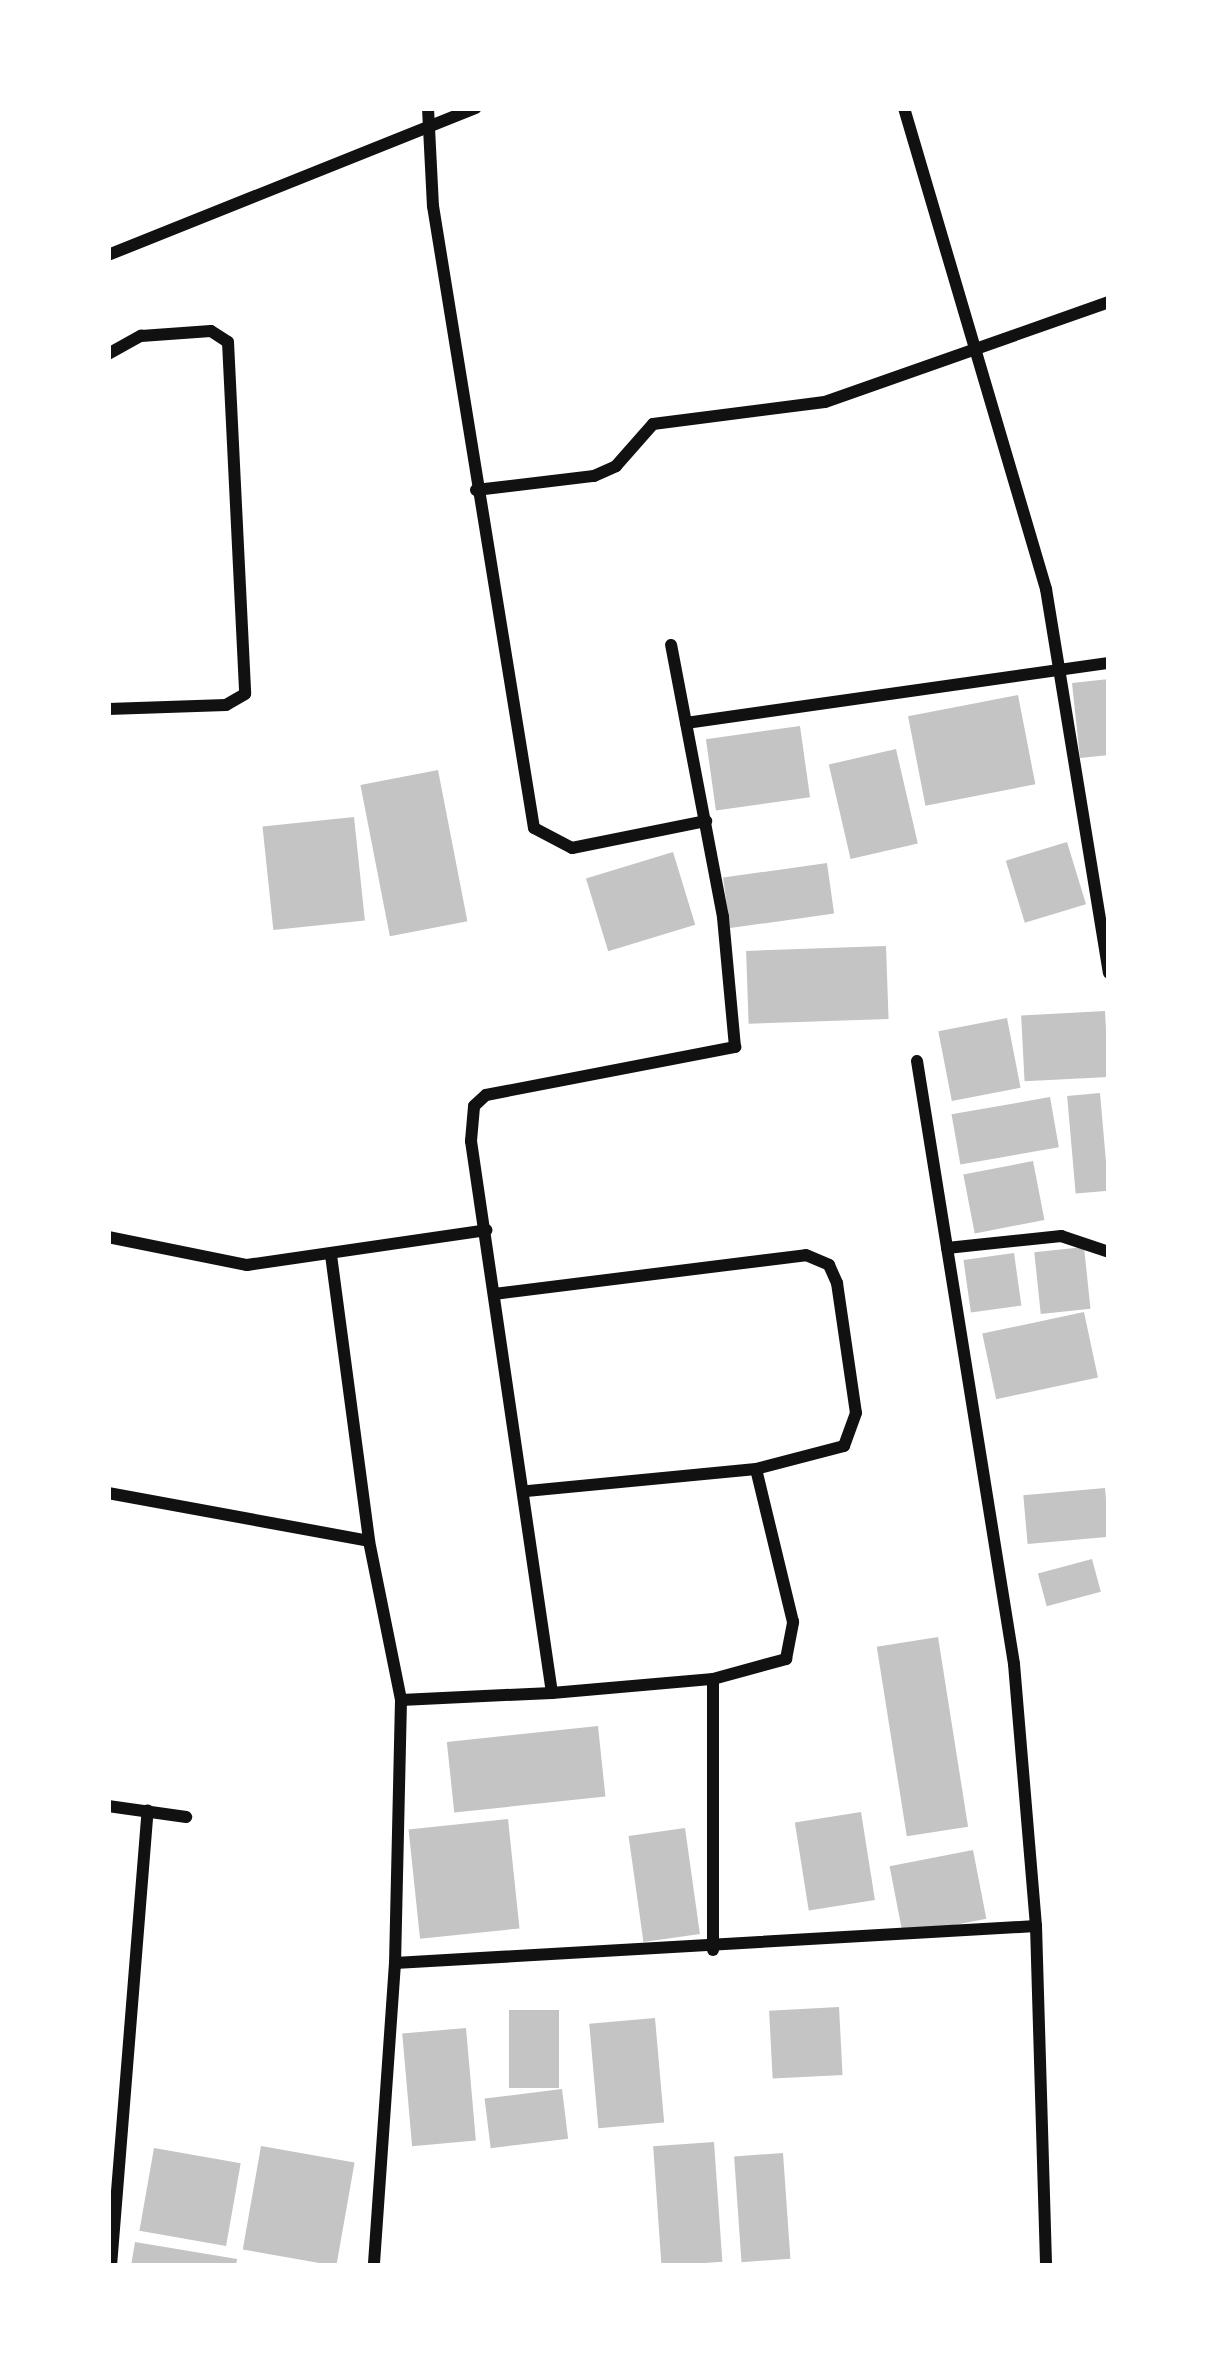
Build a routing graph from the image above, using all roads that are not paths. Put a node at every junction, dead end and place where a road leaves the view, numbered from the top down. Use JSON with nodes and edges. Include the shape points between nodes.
{"nodes":[{"id":1,"x":428,"y":108,"type":"edge"},
{"id":2,"x":476,"y":108,"type":"edge"},
{"id":3,"x":904,"y":108,"type":"edge"},
{"id":4,"x":426,"y":125,"type":"junction"},
{"id":5,"x":108,"y":255,"type":"edge"},
{"id":6,"x":1109,"y":302,"type":"edge"},
{"id":7,"x":108,"y":354,"type":"edge"},
{"id":8,"x":974,"y":354,"type":"junction"},
{"id":9,"x":476,"y":490,"type":"junction"},
{"id":10,"x":671,"y":645,"type":"dead end"},
{"id":11,"x":1109,"y":663,"type":"edge"},
{"id":12,"x":1059,"y":669,"type":"junction"},
{"id":13,"x":108,"y":709,"type":"edge"},
{"id":14,"x":686,"y":723,"type":"junction"},
{"id":15,"x":706,"y":821,"type":"junction"},
{"id":16,"x":1109,"y":973,"type":"edge"},
{"id":17,"x":917,"y":1061,"type":"dead end"},
{"id":18,"x":486,"y":1230,"type":"junction"},
{"id":19,"x":108,"y":1237,"type":"edge"},
{"id":20,"x":947,"y":1248,"type":"junction"},
{"id":21,"x":1109,"y":1252,"type":"edge"},
{"id":22,"x":331,"y":1255,"type":"junction"},
{"id":23,"x":494,"y":1294,"type":"junction"},
{"id":24,"x":757,"y":1469,"type":"junction"},
{"id":25,"x":526,"y":1491,"type":"junction"},
{"id":26,"x":108,"y":1493,"type":"edge"},
{"id":27,"x":369,"y":1541,"type":"junction"},
{"id":28,"x":713,"y":1679,"type":"junction"},
{"id":29,"x":552,"y":1694,"type":"junction"},
{"id":30,"x":400,"y":1700,"type":"junction"},
{"id":31,"x":108,"y":1806,"type":"edge"},
{"id":32,"x":148,"y":1811,"type":"junction"},
{"id":33,"x":186,"y":1816,"type":"dead end"},
{"id":34,"x":1036,"y":1926,"type":"junction"},
{"id":35,"x":713,"y":1950,"type":"junction"},
{"id":36,"x":395,"y":1963,"type":"junction"},
{"id":37,"x":111,"y":2266,"type":"edge"},
{"id":38,"x":374,"y":2266,"type":"edge"},
{"id":39,"x":1046,"y":2266,"type":"edge"}],
"edges":[{"from":1,"to":4,"type":"street"},
{"from":2,"to":4,"type":"street"},
{"from":3,"to":8,"type":"street"},
{"from":4,"to":5,"type":"street"},
{"from":4,"to":9,"type":"street"},
{"from":6,"to":8,"type":"street"},
{"from":7,"to":13,"type":"street","via":[[141,336],[212,332],[227,342],[245,694],[226,705]]},
{"from":8,"to":9,"type":"street","via":[[825,402],[653,424],[616,466],[594,476]]},
{"from":8,"to":12,"type":"street","via":[[1028,515]]},
{"from":9,"to":15,"type":"street","via":[[534,828],[572,848]]},
{"from":10,"to":14,"type":"street"},
{"from":11,"to":12,"type":"street"},
{"from":12,"to":14,"type":"street"},
{"from":12,"to":16,"type":"street"},
{"from":14,"to":15,"type":"street"},
{"from":15,"to":18,"type":"street","via":[[735,1047],[486,1095],[469,1117]]},
{"from":17,"to":20,"type":"street"},
{"from":18,"to":22,"type":"street"},
{"from":18,"to":23,"type":"street"},
{"from":19,"to":22,"type":"street","via":[[247,1265]]},
{"from":20,"to":21,"type":"street","via":[[1061,1236]]},
{"from":20,"to":34,"type":"street","via":[[1014,1664]]},
{"from":22,"to":27,"type":"street"},
{"from":23,"to":24,"type":"street","via":[[818,1258],[837,1283],[853,1434],[826,1455]]},
{"from":23,"to":25,"type":"street"},
{"from":24,"to":25,"type":"street"},
{"from":24,"to":28,"type":"street","via":[[793,1641],[786,1659]]},
{"from":25,"to":29,"type":"street"},
{"from":26,"to":27,"type":"street"},
{"from":27,"to":30,"type":"street"},
{"from":28,"to":29,"type":"street"},
{"from":28,"to":35,"type":"street"},
{"from":29,"to":30,"type":"street"},
{"from":30,"to":36,"type":"street"},
{"from":31,"to":32,"type":"street"},
{"from":32,"to":33,"type":"street"},
{"from":32,"to":37,"type":"street"},
{"from":34,"to":35,"type":"street"},
{"from":34,"to":39,"type":"street"},
{"from":35,"to":36,"type":"street"},
{"from":36,"to":38,"type":"street"}]}
